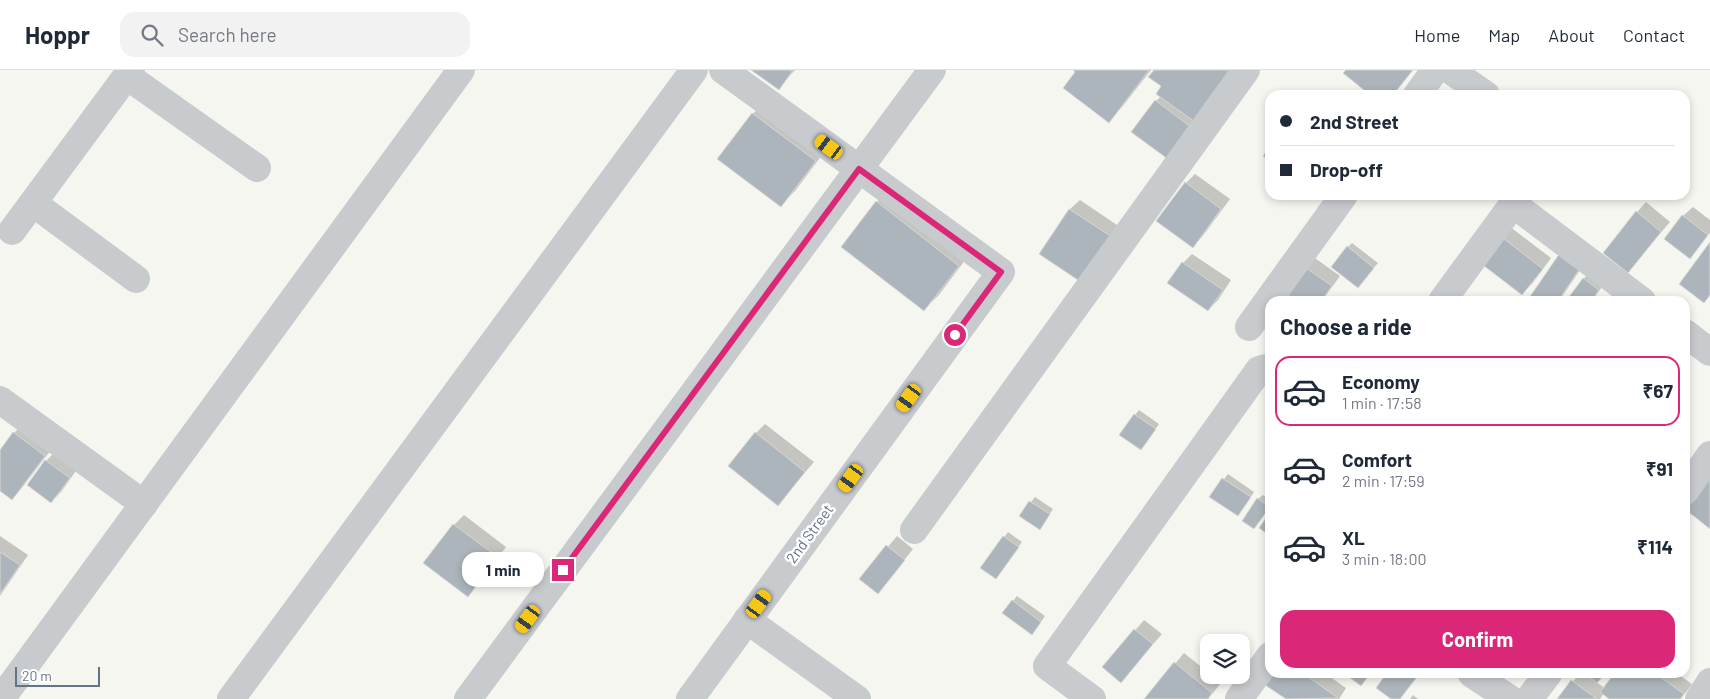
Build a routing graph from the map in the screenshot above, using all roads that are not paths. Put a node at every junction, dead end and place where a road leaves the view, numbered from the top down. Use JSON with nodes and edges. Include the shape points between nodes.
{"nodes":[{"id":1,"x":461,"y":70,"type":"edge"},
{"id":2,"x":694,"y":70,"type":"edge"},
{"id":3,"x":723,"y":70,"type":"edge"},
{"id":4,"x":932,"y":70,"type":"edge"},
{"id":5,"x":1246,"y":70,"type":"edge"},
{"id":6,"x":1435,"y":70,"type":"edge"},
{"id":7,"x":1450,"y":70,"type":"edge"},
{"id":8,"x":129,"y":73,"type":"edge"},
{"id":9,"x":1421,"y":90,"type":"edge"},
{"id":10,"x":1479,"y":90,"type":"edge"},
{"id":11,"x":258,"y":168,"type":"dead end"},
{"id":12,"x":859,"y":169,"type":"junction"},
{"id":13,"x":1340,"y":200,"type":"edge"},
{"id":14,"x":1515,"y":200,"type":"edge"},
{"id":15,"x":1517,"y":200,"type":"edge"},
{"id":16,"x":33,"y":203,"type":"junction"},
{"id":17,"x":12,"y":232,"type":"dead end"},
{"id":18,"x":136,"y":278,"type":"dead end"},
{"id":19,"x":1272,"y":296,"type":"edge"},
{"id":20,"x":1446,"y":296,"type":"edge"},
{"id":21,"x":1636,"y":296,"type":"edge"},
{"id":22,"x":1265,"y":306,"type":"edge"},
{"id":23,"x":1250,"y":327,"type":"dead end"},
{"id":24,"x":1690,"y":337,"type":"edge"},
{"id":25,"x":1710,"y":352,"type":"edge"},
{"id":26,"x":1265,"y":368,"type":"edge"},
{"id":27,"x":0,"y":400,"type":"edge"},
{"id":28,"x":1710,"y":455,"type":"edge"},
{"id":29,"x":1690,"y":484,"type":"edge"},
{"id":30,"x":144,"y":504,"type":"junction"},
{"id":31,"x":914,"y":530,"type":"dead end"},
{"id":32,"x":748,"y":620,"type":"junction"},
{"id":33,"x":1265,"y":663,"type":"edge"},
{"id":34,"x":1478,"y":678,"type":"edge"},
{"id":35,"x":1545,"y":678,"type":"edge"},
{"id":36,"x":1710,"y":682,"type":"edge"},
{"id":37,"x":1,"y":699,"type":"edge"},
{"id":38,"x":231,"y":699,"type":"edge"},
{"id":39,"x":468,"y":699,"type":"edge"},
{"id":40,"x":690,"y":699,"type":"edge"},
{"id":41,"x":856,"y":699,"type":"edge"},
{"id":42,"x":1092,"y":699,"type":"edge"},
{"id":43,"x":1239,"y":699,"type":"edge"},
{"id":44,"x":1510,"y":699,"type":"edge"},
{"id":45,"x":1529,"y":699,"type":"edge"},
{"id":46,"x":1699,"y":699,"type":"edge"}],
"edges":[{"from":1,"to":30,"type":"street"},
{"from":2,"to":38,"type":"street"},
{"from":3,"to":12,"type":"street"},
{"from":4,"to":12,"type":"street"},
{"from":5,"to":31,"type":"street"},
{"from":6,"to":9,"type":"street"},
{"from":7,"to":10,"type":"street"},
{"from":8,"to":11,"type":"street"},
{"from":8,"to":16,"type":"street"},
{"from":12,"to":32,"type":"street","name":"2nd Street","via":[[1001,272]]},
{"from":12,"to":39,"type":"street"},
{"from":13,"to":19,"type":"street"},
{"from":14,"to":20,"type":"street"},
{"from":15,"to":21,"type":"street"},
{"from":16,"to":17,"type":"street"},
{"from":16,"to":18,"type":"street"},
{"from":22,"to":23,"type":"street"},
{"from":24,"to":25,"type":"street"},
{"from":26,"to":42,"type":"street","via":[[1259,370],[1047,666]]},
{"from":27,"to":30,"type":"street"},
{"from":28,"to":29,"type":"street"},
{"from":30,"to":37,"type":"street"},
{"from":32,"to":40,"type":"street","name":"2nd Street"},
{"from":32,"to":41,"type":"street"},
{"from":33,"to":43,"type":"street"},
{"from":34,"to":44,"type":"street"},
{"from":35,"to":45,"type":"street"},
{"from":36,"to":46,"type":"street"}]}
